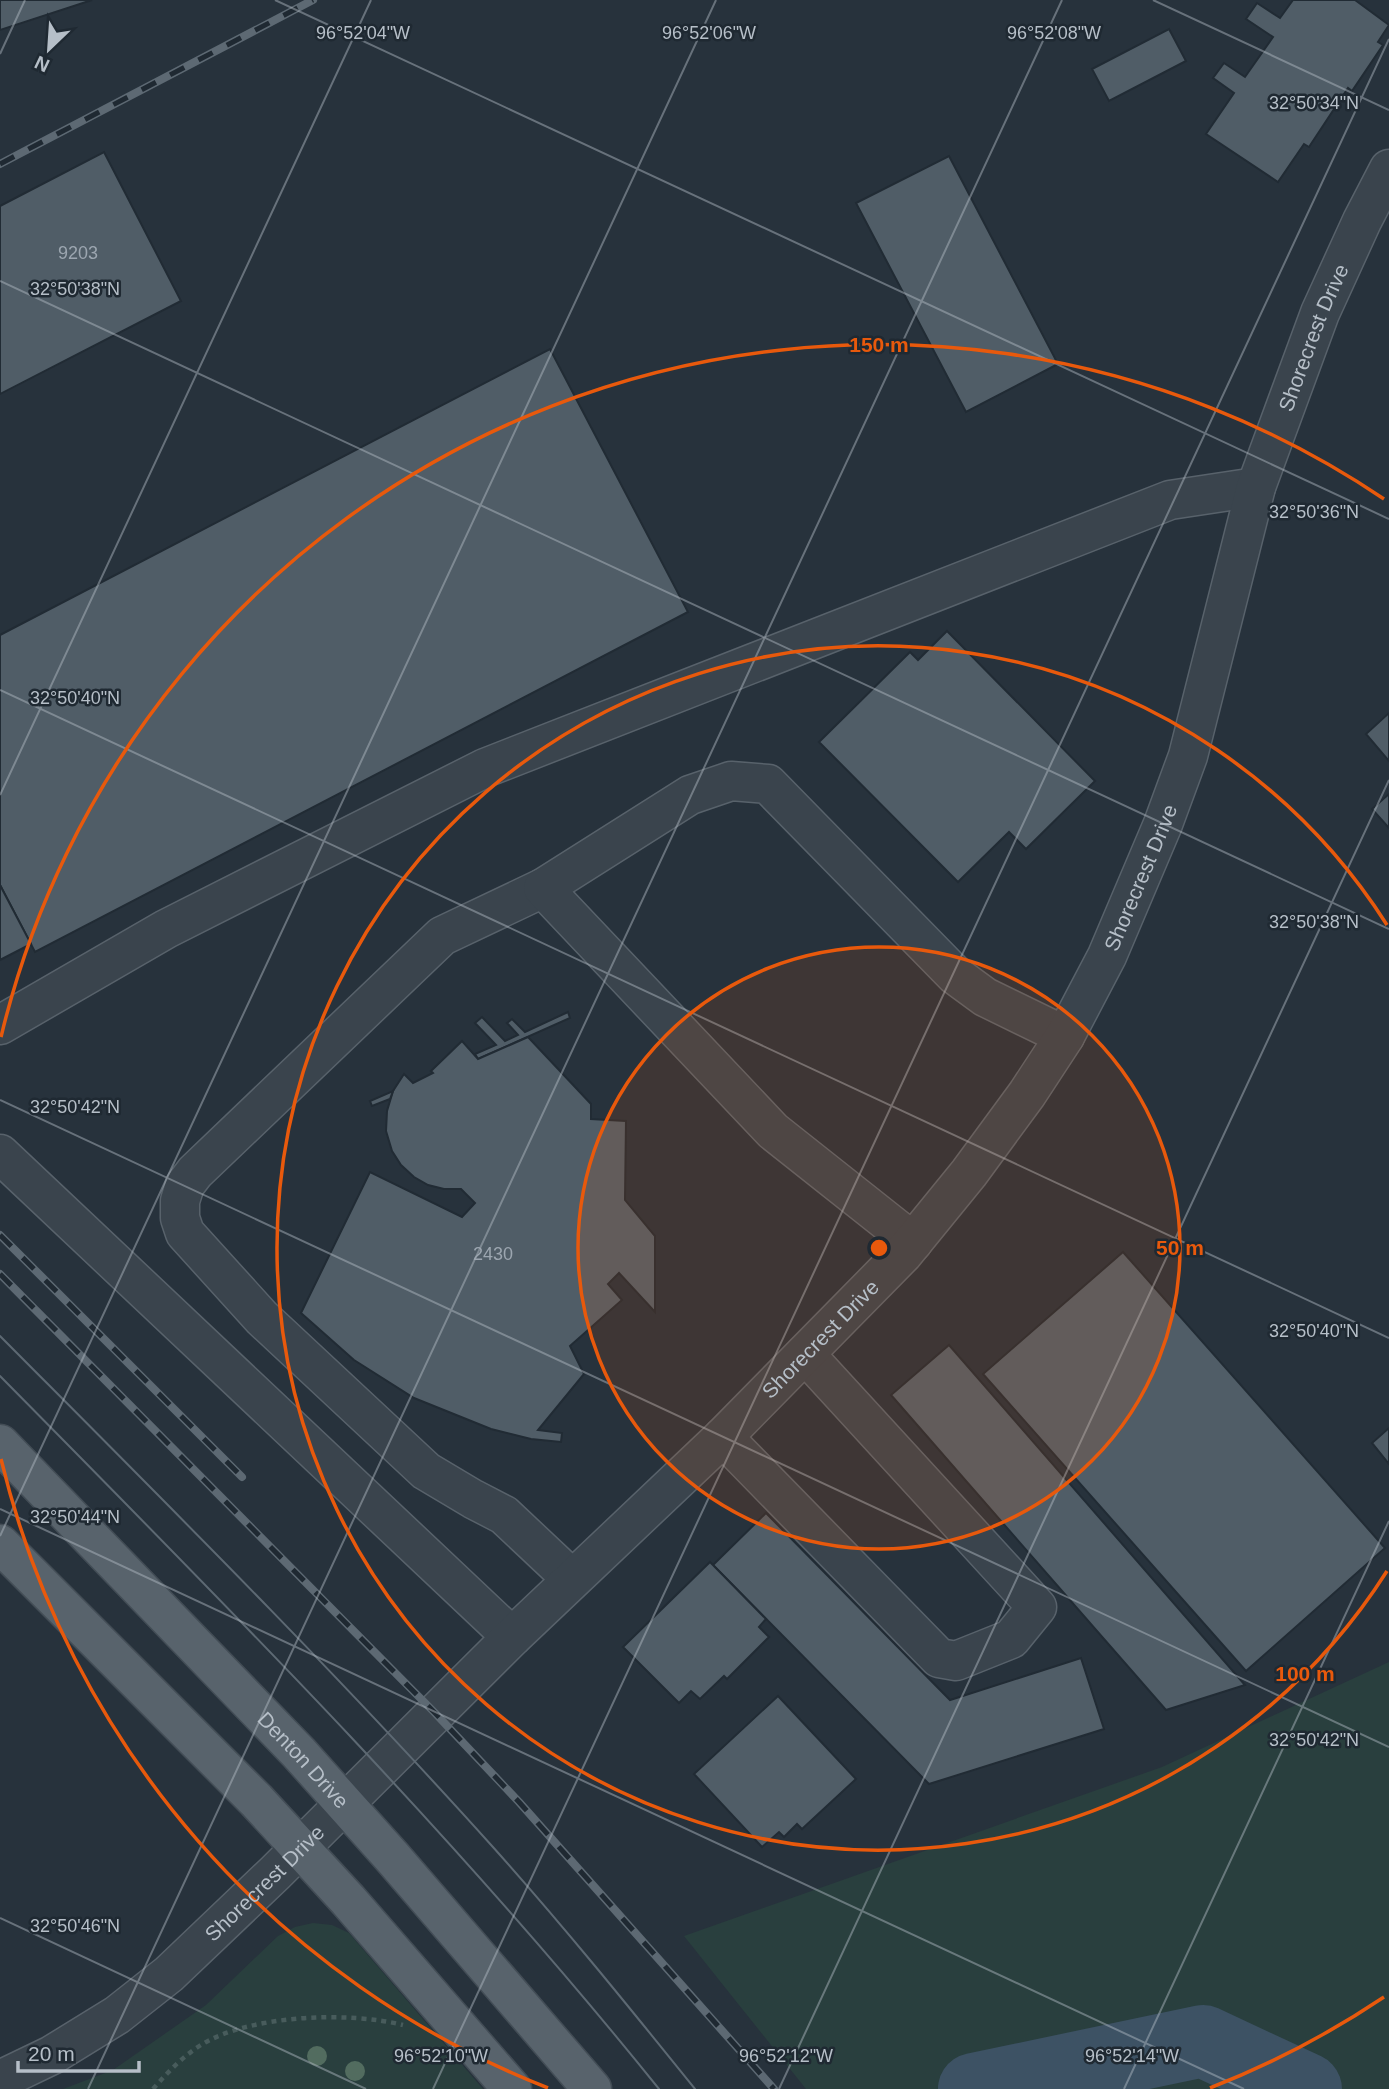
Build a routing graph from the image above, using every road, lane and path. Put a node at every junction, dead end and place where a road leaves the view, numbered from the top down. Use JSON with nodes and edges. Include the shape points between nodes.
{"nodes":[{"id":1,"x":1389,"y":169,"type":"edge"},
{"id":2,"x":1256,"y":487,"type":"junction"},
{"id":3,"x":543,"y":888,"type":"junction"},
{"id":4,"x":0,"y":1025,"type":"edge"},
{"id":5,"x":1065,"y":1035,"type":"junction"},
{"id":6,"x":0,"y":1154,"type":"edge"},
{"id":7,"x":913,"y":1242,"type":"junction"},
{"id":8,"x":805,"y":1354,"type":"junction"},
{"id":9,"x":723,"y":1437,"type":"junction"},
{"id":10,"x":0,"y":1444,"type":"edge"},
{"id":11,"x":0,"y":1544,"type":"edge"},
{"id":12,"x":572,"y":1580,"type":"junction"},
{"id":13,"x":512,"y":1637,"type":"junction"},
{"id":14,"x":345,"y":1805,"type":"junction"},
{"id":15,"x":300,"y":1848,"type":"junction"},
{"id":16,"x":408,"y":2026,"type":"dead end"},
{"id":17,"x":0,"y":2080,"type":"edge"},
{"id":18,"x":153,"y":2089,"type":"edge"},
{"id":19,"x":512,"y":2089,"type":"edge"},
{"id":20,"x":592,"y":2089,"type":"edge"}],
"edges":[{"from":1,"to":2,"type":"street","name":"Shorecrest Drive","via":[[1320,313]]},
{"from":2,"to":4,"type":"street","via":[[1170,500],[485,768],[166,929]]},
{"from":2,"to":5,"type":"street","name":"Shorecrest Drive","via":[[1188,756],[1107,956]]},
{"from":3,"to":5,"type":"street","via":[[690,795],[731,781],[768,785],[956,975],[985,997]]},
{"from":3,"to":7,"type":"street","via":[[773,1131]]},
{"from":3,"to":12,"type":"street","via":[[442,936],[195,1172],[185,1185],[180,1217],[195,1246],[262,1318],[426,1471],[504,1515]]},
{"from":5,"to":7,"type":"street","name":"Shorecrest Drive","via":[[970,1173]]},
{"from":6,"to":13,"type":"street"},
{"from":7,"to":8,"type":"street","name":"Shorecrest Drive"},
{"from":8,"to":9,"type":"street","name":"Shorecrest Drive"},
{"from":8,"to":9,"type":"street","via":[[1037,1608],[1011,1639],[956,1661],[939,1658]]},
{"from":9,"to":12,"type":"street","name":"Shorecrest Drive"},
{"from":10,"to":14,"type":"main road","name":"Denton Drive"},
{"from":11,"to":15,"type":"main road"},
{"from":12,"to":13,"type":"street","name":"Shorecrest Drive"},
{"from":13,"to":14,"type":"street","name":"Shorecrest Drive"},
{"from":14,"to":15,"type":"street","name":"Shorecrest Drive"},
{"from":14,"to":20,"type":"main road","name":"Denton Drive"},
{"from":15,"to":17,"type":"street","name":"Shorecrest Drive","via":[[169,1974],[117,2015]]},
{"from":15,"to":19,"type":"main road"},
{"from":16,"to":18,"type":"path","via":[[298,2018],[233,2030],[202,2044],[175,2064]]}]}
